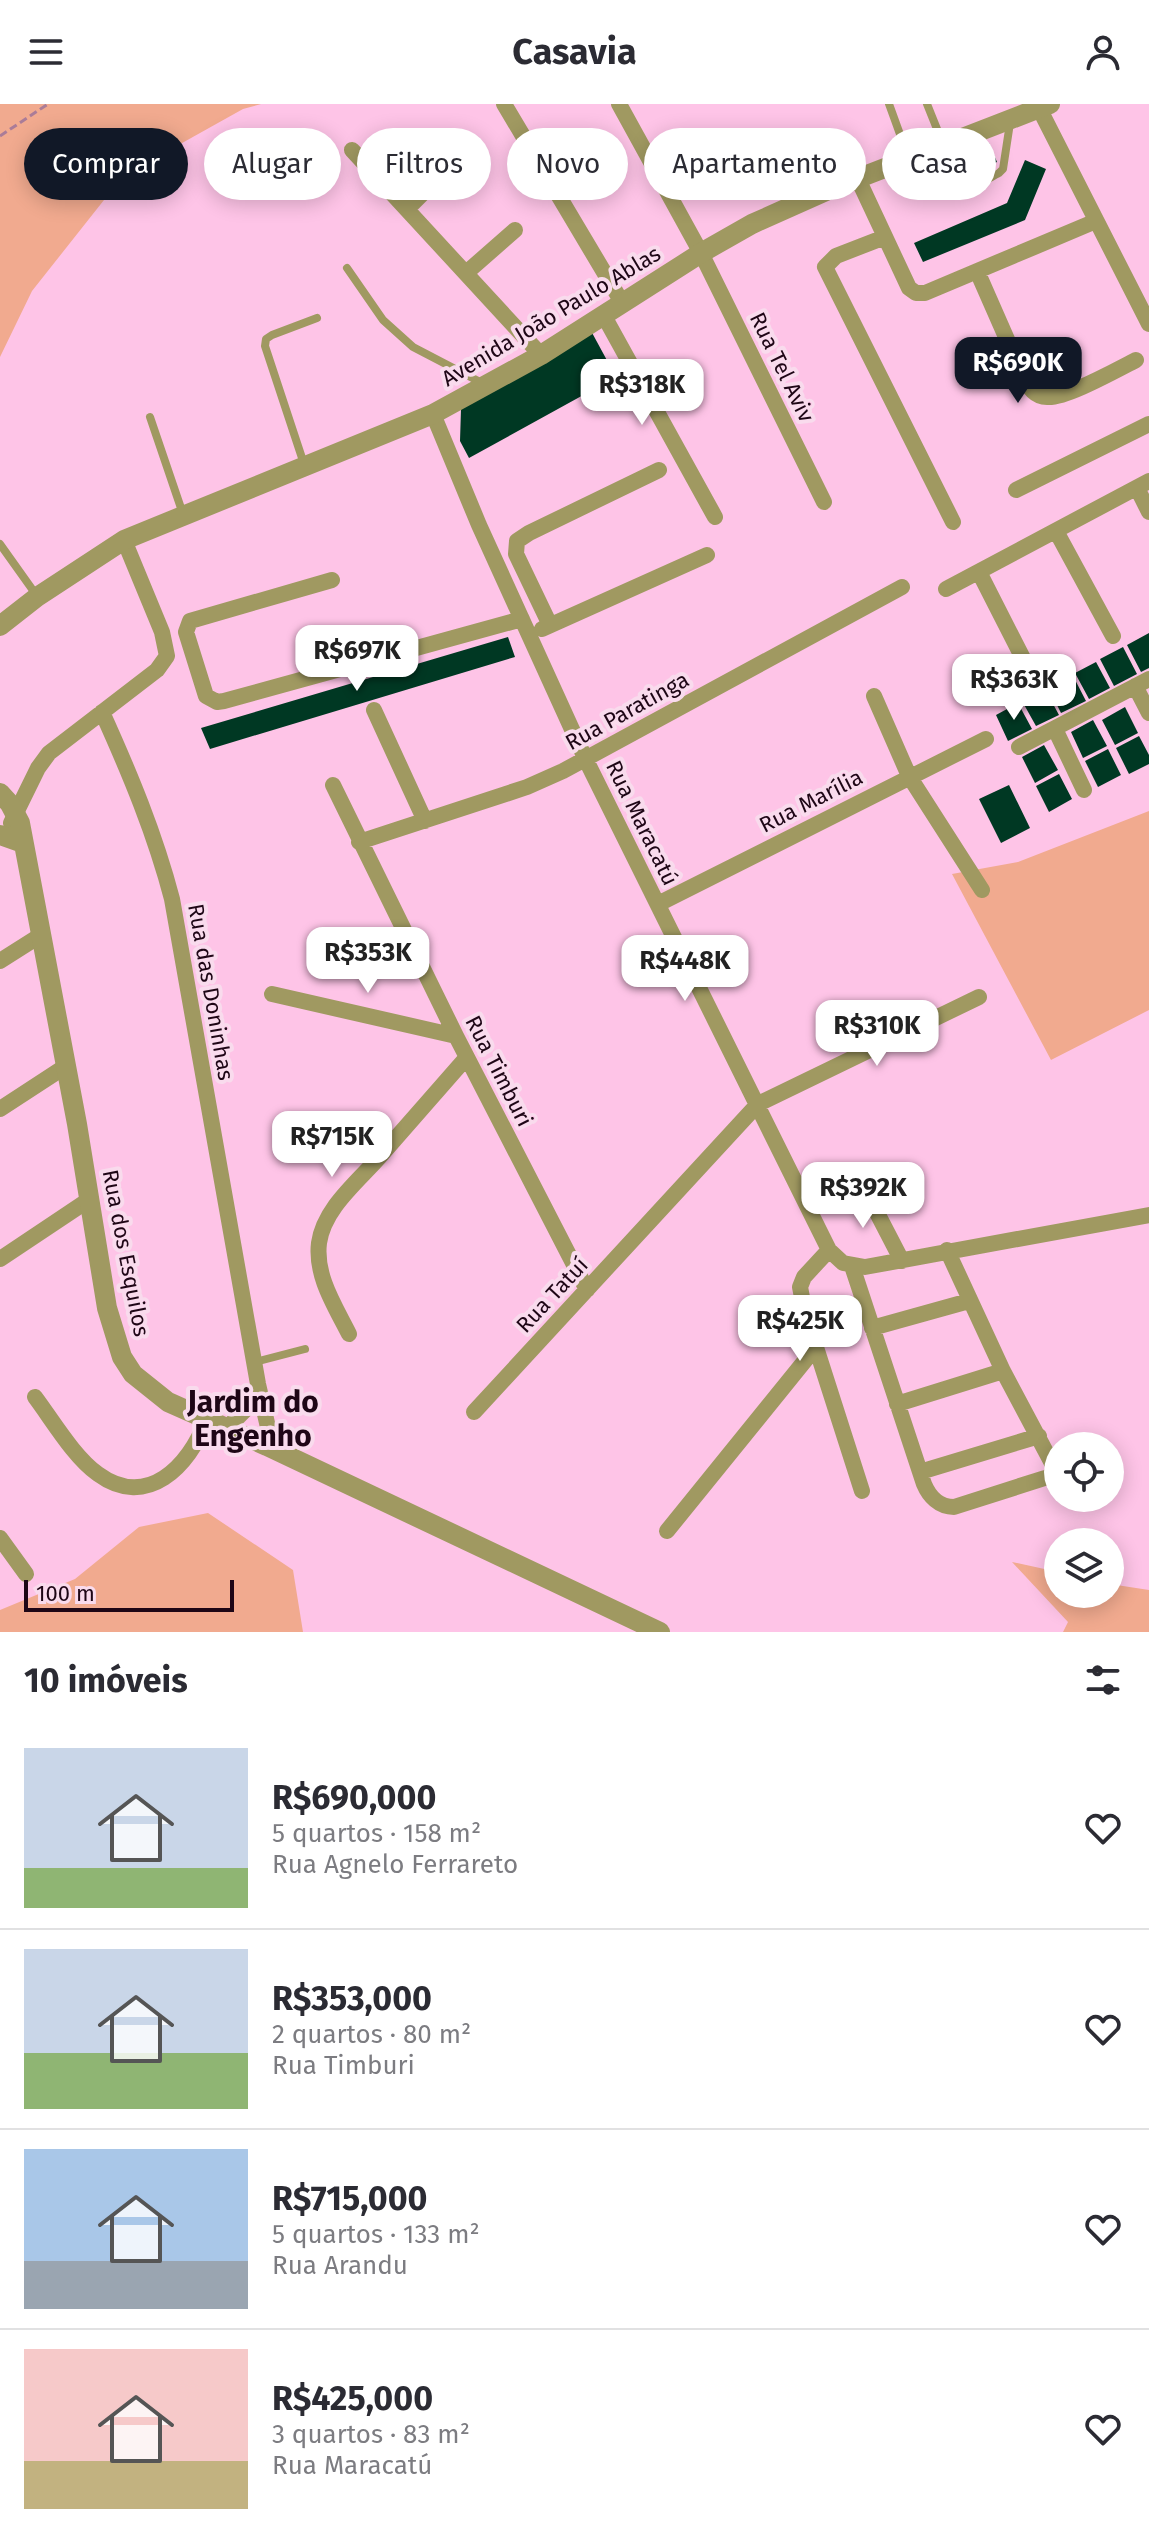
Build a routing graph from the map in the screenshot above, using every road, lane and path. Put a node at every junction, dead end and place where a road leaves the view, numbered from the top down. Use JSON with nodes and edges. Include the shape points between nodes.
{"nodes":[{"id":1,"x":48,"y":104,"type":"edge"},
{"id":2,"x":504,"y":104,"type":"edge"},
{"id":3,"x":619,"y":104,"type":"edge"},
{"id":4,"x":889,"y":104,"type":"edge"},
{"id":5,"x":927,"y":104,"type":"edge"},
{"id":6,"x":1045,"y":106,"type":"edge"},
{"id":7,"x":1010,"y":119,"type":"junction"},
{"id":8,"x":901,"y":128,"type":"edge"},
{"id":9,"x":936,"y":128,"type":"edge"},
{"id":10,"x":987,"y":128,"type":"edge"},
{"id":11,"x":0,"y":136,"type":"edge"},
{"id":12,"x":352,"y":150,"type":"dead end"},
{"id":13,"x":996,"y":174,"type":"edge"},
{"id":14,"x":866,"y":196,"type":"edge"},
{"id":15,"x":416,"y":200,"type":"edge"},
{"id":16,"x":809,"y":200,"type":"edge"},
{"id":17,"x":407,"y":209,"type":"junction"},
{"id":18,"x":1096,"y":221,"type":"junction"},
{"id":19,"x":515,"y":230,"type":"dead end"},
{"id":20,"x":885,"y":237,"type":"junction"},
{"id":21,"x":701,"y":253,"type":"junction"},
{"id":22,"x":347,"y":268,"type":"dead end"},
{"id":23,"x":977,"y":271,"type":"junction"},
{"id":24,"x":466,"y":273,"type":"junction"},
{"id":25,"x":623,"y":304,"type":"junction"},
{"id":26,"x":604,"y":316,"type":"junction"},
{"id":27,"x":317,"y":318,"type":"dead end"},
{"id":28,"x":1147,"y":318,"type":"edge"},
{"id":29,"x":541,"y":355,"type":"junction"},
{"id":30,"x":1136,"y":360,"type":"dead end"},
{"id":31,"x":488,"y":386,"type":"junction"},
{"id":32,"x":433,"y":414,"type":"junction"},
{"id":33,"x":150,"y":417,"type":"dead end"},
{"id":34,"x":1149,"y":424,"type":"edge"},
{"id":35,"x":305,"y":465,"type":"junction"},
{"id":36,"x":659,"y":470,"type":"dead end"},
{"id":37,"x":1143,"y":485,"type":"edge"},
{"id":38,"x":1016,"y":490,"type":"dead end"},
{"id":39,"x":824,"y":502,"type":"dead end"},
{"id":40,"x":1149,"y":512,"type":"edge"},
{"id":41,"x":183,"y":514,"type":"junction"},
{"id":42,"x":715,"y":517,"type":"dead end"},
{"id":43,"x":953,"y":522,"type":"dead end"},
{"id":44,"x":1056,"y":531,"type":"junction"},
{"id":45,"x":124,"y":540,"type":"junction"},
{"id":46,"x":0,"y":544,"type":"edge"},
{"id":47,"x":707,"y":555,"type":"dead end"},
{"id":48,"x":979,"y":572,"type":"junction"},
{"id":49,"x":332,"y":580,"type":"dead end"},
{"id":50,"x":902,"y":587,"type":"dead end"},
{"id":51,"x":946,"y":589,"type":"dead end"},
{"id":52,"x":37,"y":597,"type":"junction"},
{"id":53,"x":550,"y":625,"type":"junction"},
{"id":54,"x":0,"y":626,"type":"edge"},
{"id":55,"x":526,"y":627,"type":"junction"},
{"id":56,"x":1113,"y":636,"type":"dead end"},
{"id":57,"x":1032,"y":676,"type":"dead end"},
{"id":58,"x":1142,"y":682,"type":"edge"},
{"id":59,"x":874,"y":696,"type":"dead end"},
{"id":60,"x":374,"y":710,"type":"dead end"},
{"id":61,"x":102,"y":712,"type":"junction"},
{"id":62,"x":1149,"y":713,"type":"edge"},
{"id":63,"x":1055,"y":729,"type":"junction"},
{"id":64,"x":986,"y":739,"type":"dead end"},
{"id":65,"x":1019,"y":747,"type":"dead end"},
{"id":66,"x":585,"y":758,"type":"junction"},
{"id":67,"x":909,"y":776,"type":"junction"},
{"id":68,"x":333,"y":785,"type":"dead end"},
{"id":69,"x":1084,"y":790,"type":"dead end"},
{"id":70,"x":0,"y":793,"type":"edge"},
{"id":71,"x":17,"y":814,"type":"junction"},
{"id":72,"x":425,"y":821,"type":"junction"},
{"id":73,"x":9,"y":839,"type":"edge"},
{"id":74,"x":359,"y":842,"type":"junction"},
{"id":75,"x":982,"y":890,"type":"dead end"},
{"id":76,"x":658,"y":904,"type":"junction"},
{"id":77,"x":41,"y":935,"type":"junction"},
{"id":78,"x":0,"y":961,"type":"edge"},
{"id":79,"x":272,"y":994,"type":"dead end"},
{"id":80,"x":979,"y":997,"type":"dead end"},
{"id":81,"x":456,"y":1036,"type":"junction"},
{"id":82,"x":467,"y":1057,"type":"junction"},
{"id":83,"x":66,"y":1066,"type":"junction"},
{"id":84,"x":758,"y":1104,"type":"junction"},
{"id":85,"x":0,"y":1109,"type":"edge"},
{"id":86,"x":860,"y":1180,"type":"dead end"},
{"id":87,"x":90,"y":1199,"type":"junction"},
{"id":88,"x":1149,"y":1215,"type":"edge"},
{"id":89,"x":829,"y":1250,"type":"junction"},
{"id":90,"x":947,"y":1250,"type":"junction"},
{"id":91,"x":0,"y":1259,"type":"edge"},
{"id":92,"x":902,"y":1261,"type":"junction"},
{"id":93,"x":852,"y":1266,"type":"junction"},
{"id":94,"x":587,"y":1290,"type":"junction"},
{"id":95,"x":969,"y":1301,"type":"junction"},
{"id":96,"x":872,"y":1328,"type":"junction"},
{"id":97,"x":349,"y":1334,"type":"dead end"},
{"id":98,"x":816,"y":1347,"type":"junction"},
{"id":99,"x":305,"y":1349,"type":"dead end"},
{"id":100,"x":255,"y":1362,"type":"junction"},
{"id":101,"x":1003,"y":1371,"type":"junction"},
{"id":102,"x":258,"y":1384,"type":"junction"},
{"id":103,"x":35,"y":1397,"type":"dead end"},
{"id":104,"x":897,"y":1404,"type":"junction"},
{"id":105,"x":474,"y":1412,"type":"dead end"},
{"id":106,"x":206,"y":1421,"type":"junction"},
{"id":107,"x":226,"y":1429,"type":"junction"},
{"id":108,"x":1039,"y":1436,"type":"junction"},
{"id":109,"x":273,"y":1449,"type":"junction"},
{"id":110,"x":920,"y":1472,"type":"junction"},
{"id":111,"x":862,"y":1491,"type":"dead end"},
{"id":112,"x":667,"y":1531,"type":"dead end"},
{"id":113,"x":0,"y":1538,"type":"edge"},
{"id":114,"x":26,"y":1574,"type":"dead end"},
{"id":115,"x":660,"y":1632,"type":"edge"}],
"edges":[{"from":1,"to":11,"type":"path"},
{"from":2,"to":25,"type":"street"},
{"from":3,"to":21,"type":"street","name":"Rua Tel Aviv"},
{"from":4,"to":8,"type":"lane"},
{"from":5,"to":9,"type":"lane"},
{"from":6,"to":7,"type":"street","name":"Avenida João Paulo Ablas"},
{"from":6,"to":18,"type":"street"},
{"from":7,"to":10,"type":"street","name":"Avenida João Paulo Ablas"},
{"from":7,"to":13,"type":"lane","via":[[1003,169]]},
{"from":12,"to":17,"type":"street"},
{"from":14,"to":20,"type":"street"},
{"from":15,"to":17,"type":"street"},
{"from":16,"to":21,"type":"street","name":"Avenida João Paulo Ablas"},
{"from":17,"to":24,"type":"street"},
{"from":18,"to":23,"type":"street"},
{"from":18,"to":28,"type":"street"},
{"from":19,"to":24,"type":"street"},
{"from":20,"to":23,"type":"street","via":[[916,293]]},
{"from":20,"to":43,"type":"street","via":[[836,256],[825,267]]},
{"from":21,"to":25,"type":"street","name":"Avenida João Paulo Ablas"},
{"from":21,"to":39,"type":"street","name":"Rua Tel Aviv"},
{"from":22,"to":31,"type":"lane","via":[[383,320],[413,347]]},
{"from":23,"to":30,"type":"street","via":[[1034,393],[1061,395]]},
{"from":24,"to":29,"type":"street"},
{"from":25,"to":26,"type":"street","name":"Avenida João Paulo Ablas"},
{"from":26,"to":29,"type":"street","name":"Avenida João Paulo Ablas"},
{"from":26,"to":42,"type":"street"},
{"from":27,"to":35,"type":"lane","via":[[272,335],[265,346]]},
{"from":29,"to":31,"type":"street","name":"Avenida João Paulo Ablas"},
{"from":31,"to":32,"type":"street","name":"Avenida João Paulo Ablas"},
{"from":32,"to":35,"type":"street","name":"Avenida João Paulo Ablas"},
{"from":32,"to":55,"type":"street","name":"Rua Maracatú"},
{"from":33,"to":41,"type":"lane"},
{"from":34,"to":38,"type":"street"},
{"from":35,"to":41,"type":"street","name":"Avenida João Paulo Ablas"},
{"from":36,"to":53,"type":"street","via":[[517,541],[516,554]]},
{"from":37,"to":40,"type":"street"},
{"from":37,"to":44,"type":"street"},
{"from":41,"to":45,"type":"street","name":"Avenida João Paulo Ablas"},
{"from":44,"to":48,"type":"street"},
{"from":44,"to":56,"type":"street"},
{"from":45,"to":52,"type":"street","name":"Avenida João Paulo Ablas"},
{"from":45,"to":61,"type":"street","via":[[167,656],[157,670]]},
{"from":46,"to":52,"type":"lane"},
{"from":47,"to":53,"type":"street"},
{"from":48,"to":51,"type":"street"},
{"from":48,"to":57,"type":"street"},
{"from":49,"to":55,"type":"street","via":[[190,621],[186,632],[206,696],[224,701]]},
{"from":50,"to":66,"type":"street","name":"Rua Paratinga"},
{"from":52,"to":54,"type":"street","name":"Avenida João Paulo Ablas"},
{"from":53,"to":55,"type":"street"},
{"from":55,"to":66,"type":"street","name":"Rua Maracatú"},
{"from":58,"to":62,"type":"street"},
{"from":58,"to":63,"type":"street"},
{"from":59,"to":67,"type":"street"},
{"from":60,"to":72,"type":"street"},
{"from":61,"to":71,"type":"street","via":[[49,753]]},
{"from":61,"to":100,"type":"street","name":"Rua das Doninhas","via":[[141,800],[172,899]]},
{"from":63,"to":65,"type":"street"},
{"from":63,"to":69,"type":"street"},
{"from":64,"to":67,"type":"street","name":"Rua Marília"},
{"from":66,"to":72,"type":"street","name":"Rua Paratinga","via":[[527,787]]},
{"from":66,"to":76,"type":"street","name":"Rua Maracatú"},
{"from":67,"to":75,"type":"street"},
{"from":67,"to":76,"type":"street","name":"Rua Marília"},
{"from":68,"to":74,"type":"street","name":"Rua Timburi"},
{"from":70,"to":71,"type":"street","name":"Rua dos Esquilos"},
{"from":71,"to":73,"type":"street","name":"Rua dos Esquilos"},
{"from":72,"to":74,"type":"street","name":"Rua Paratinga"},
{"from":73,"to":77,"type":"street","name":"Rua dos Esquilos"},
{"from":74,"to":81,"type":"street","name":"Rua Timburi"},
{"from":76,"to":84,"type":"street","name":"Rua Maracatú"},
{"from":77,"to":78,"type":"street"},
{"from":77,"to":83,"type":"street","name":"Rua dos Esquilos"},
{"from":79,"to":81,"type":"street"},
{"from":80,"to":84,"type":"street"},
{"from":81,"to":82,"type":"street","name":"Rua Timburi"},
{"from":82,"to":94,"type":"street","name":"Rua Timburi"},
{"from":82,"to":97,"type":"street","via":[[327,1220],[319,1260],[326,1289]]},
{"from":83,"to":85,"type":"street"},
{"from":83,"to":87,"type":"street","name":"Rua dos Esquilos"},
{"from":84,"to":89,"type":"street","name":"Rua Maracatú"},
{"from":84,"to":94,"type":"street","name":"Rua Tatuí"},
{"from":86,"to":92,"type":"street"},
{"from":87,"to":91,"type":"street"},
{"from":87,"to":106,"type":"street","name":"Rua dos Esquilos","via":[[107,1308],[122,1357],[147,1387]]},
{"from":88,"to":90,"type":"street"},
{"from":89,"to":93,"type":"street","name":"Rua Maracatú"},
{"from":89,"to":98,"type":"street","via":[[800,1287]]},
{"from":90,"to":92,"type":"street"},
{"from":90,"to":95,"type":"street"},
{"from":92,"to":93,"type":"street"},
{"from":93,"to":96,"type":"street"},
{"from":94,"to":105,"type":"street","name":"Rua Tatuí"},
{"from":95,"to":96,"type":"street"},
{"from":95,"to":101,"type":"street"},
{"from":96,"to":104,"type":"street"},
{"from":98,"to":111,"type":"street"},
{"from":98,"to":112,"type":"street"},
{"from":99,"to":100,"type":"lane"},
{"from":100,"to":102,"type":"street","name":"Rua das Doninhas"},
{"from":101,"to":104,"type":"street"},
{"from":101,"to":108,"type":"street"},
{"from":102,"to":107,"type":"street","via":[[249,1406]]},
{"from":102,"to":109,"type":"street","name":"Rua das Doninhas"},
{"from":103,"to":106,"type":"street","via":[[86,1464],[125,1486],[152,1483],[176,1471]]},
{"from":104,"to":110,"type":"street"},
{"from":106,"to":107,"type":"street","name":"Rua dos Esquilos"},
{"from":107,"to":109,"type":"street","name":"Rua dos Esquilos"},
{"from":108,"to":110,"type":"street"},
{"from":108,"to":110,"type":"street","via":[[1052,1459],[1052,1474],[954,1507],[935,1500]]},
{"from":109,"to":115,"type":"street","name":"Rua dos Esquilos"},
{"from":113,"to":114,"type":"street"}]}
